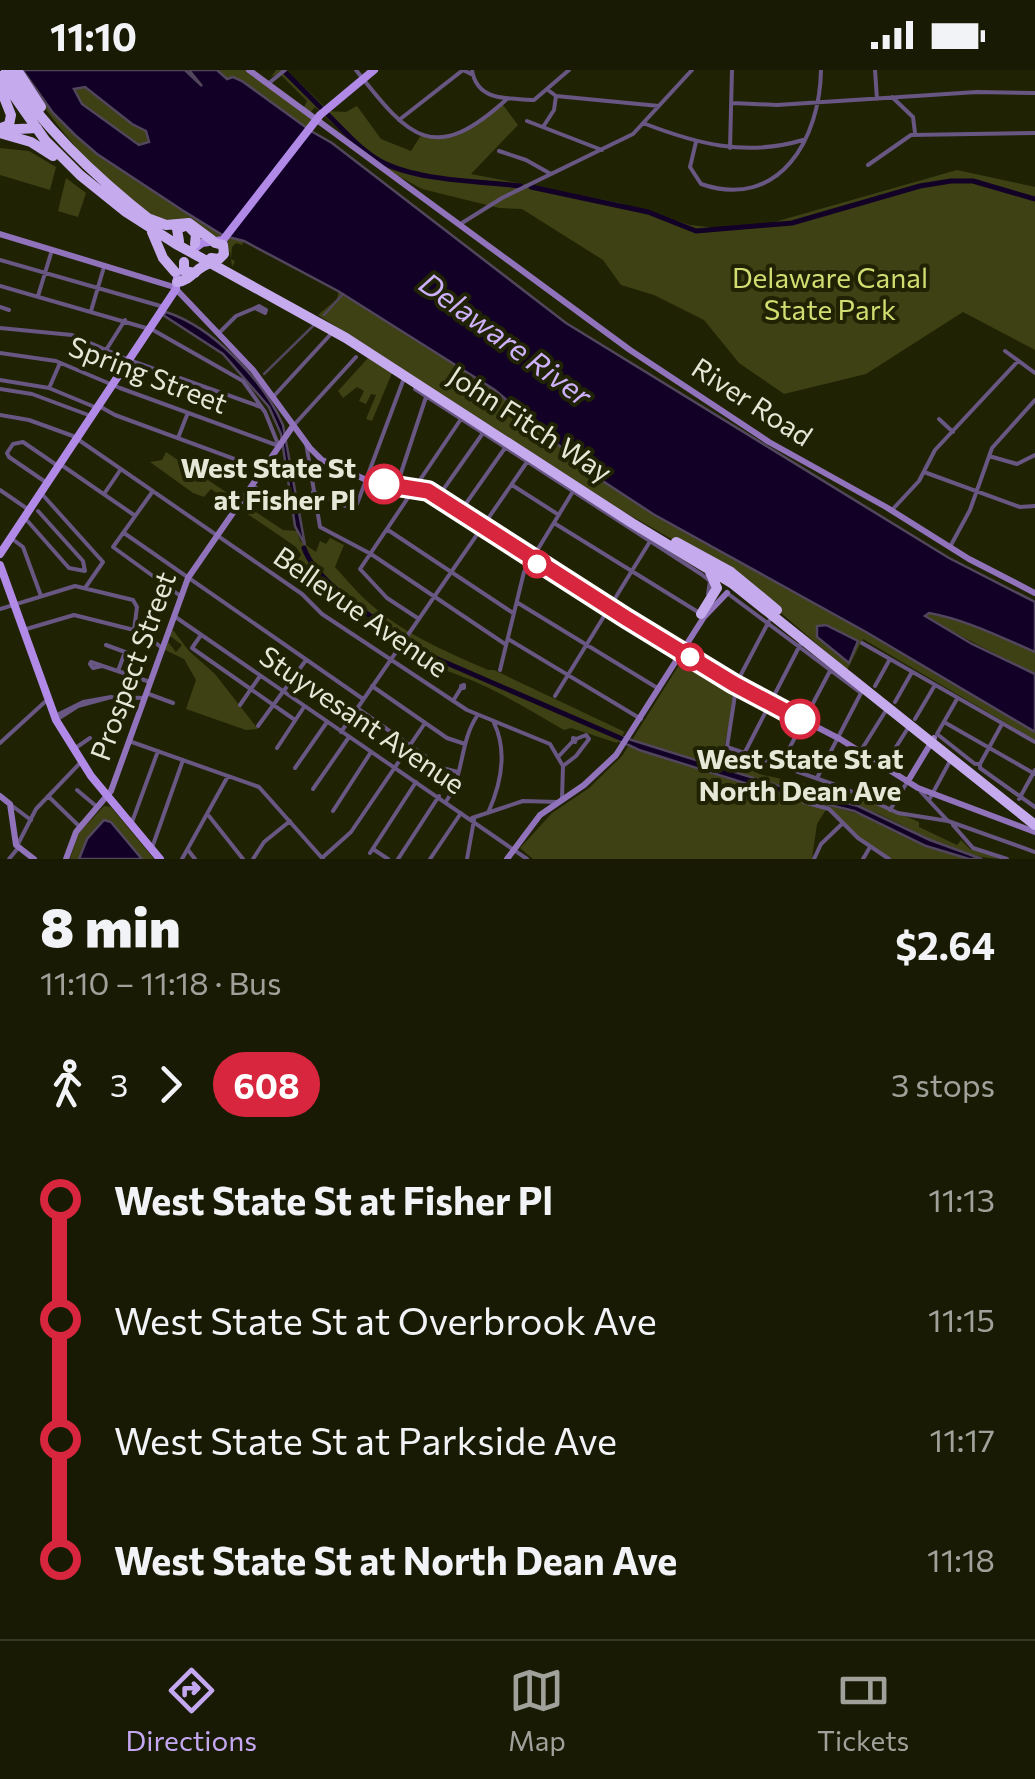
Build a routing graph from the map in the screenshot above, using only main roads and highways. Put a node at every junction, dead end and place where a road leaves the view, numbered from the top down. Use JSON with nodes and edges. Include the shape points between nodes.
{"nodes":[{"id":1,"x":17,"y":70,"type":"edge"},
{"id":2,"x":249,"y":70,"type":"edge"},
{"id":3,"x":374,"y":70,"type":"edge"},
{"id":4,"x":7,"y":84,"type":"edge"},
{"id":5,"x":322,"y":114,"type":"junction"},
{"id":6,"x":1,"y":132,"type":"edge"},
{"id":7,"x":79,"y":155,"type":"junction"},
{"id":8,"x":100,"y":191,"type":"junction"},
{"id":9,"x":143,"y":215,"type":"junction"},
{"id":10,"x":148,"y":227,"type":"junction"},
{"id":11,"x":0,"y":234,"type":"edge"},
{"id":12,"x":219,"y":240,"type":"junction"},
{"id":13,"x":178,"y":242,"type":"junction"},
{"id":14,"x":185,"y":263,"type":"junction"},
{"id":15,"x":204,"y":266,"type":"junction"},
{"id":16,"x":232,"y":270,"type":"junction"},
{"id":17,"x":293,"y":426,"type":"junction"},
{"id":18,"x":283,"y":441,"type":"junction"},
{"id":19,"x":307,"y":446,"type":"junction"},
{"id":20,"x":650,"y":541,"type":"road end"},
{"id":21,"x":670,"y":546,"type":"junction"},
{"id":22,"x":698,"y":553,"type":"junction"},
{"id":23,"x":0,"y":554,"type":"edge"},
{"id":24,"x":0,"y":565,"type":"edge"},
{"id":25,"x":706,"y":568,"type":"junction"},
{"id":26,"x":728,"y":585,"type":"junction"},
{"id":27,"x":1035,"y":592,"type":"edge"},
{"id":28,"x":701,"y":614,"type":"joint"},
{"id":29,"x":774,"y":621,"type":"junction"},
{"id":30,"x":800,"y":645,"type":"road end"},
{"id":31,"x":681,"y":651,"type":"junction"},
{"id":32,"x":934,"y":738,"type":"junction"},
{"id":33,"x":908,"y":781,"type":"junction"},
{"id":34,"x":0,"y":796,"type":"edge"},
{"id":35,"x":105,"y":798,"type":"junction"},
{"id":36,"x":1034,"y":820,"type":"edge"},
{"id":37,"x":34,"y":859,"type":"edge"},
{"id":38,"x":66,"y":859,"type":"edge"},
{"id":39,"x":160,"y":859,"type":"edge"},
{"id":40,"x":507,"y":859,"type":"edge"}],
"edges":[{"from":1,"to":4,"type":"highway"},
{"from":2,"to":5,"type":"main road","name":"River Road"},
{"from":3,"to":5,"type":"main road"},
{"from":4,"to":6,"type":"highway","via":[[12,121]]},
{"from":4,"to":7,"type":"highway","name":"John Fitch Way"},
{"from":4,"to":8,"type":"highway","name":"John Fitch Way","via":[[34,127]]},
{"from":5,"to":12,"type":"main road"},
{"from":5,"to":27,"type":"main road","name":"River Road","via":[[370,162],[630,350],[769,442]]},
{"from":6,"to":7,"type":"highway","via":[[42,129]]},
{"from":6,"to":8,"type":"highway","via":[[37,145]]},
{"from":7,"to":9,"type":"highway","name":"John Fitch Way"},
{"from":8,"to":10,"type":"highway","name":"John Fitch Way"},
{"from":9,"to":12,"type":"highway","via":[[166,225],[187,222]]},
{"from":9,"to":13,"type":"highway","name":"John Fitch Way"},
{"from":10,"to":13,"type":"highway","name":"John Fitch Way"},
{"from":10,"to":14,"type":"highway","via":[[163,258]]},
{"from":11,"to":14,"type":"main road","via":[[104,266]]},
{"from":12,"to":14,"type":"main road"},
{"from":12,"to":15,"type":"highway","via":[[224,254]]},
{"from":12,"to":16,"type":"highway"},
{"from":13,"to":14,"type":"highway","name":"John Fitch Way"},
{"from":13,"to":14,"type":"highway","via":[[164,254]]},
{"from":13,"to":14,"type":"highway","via":[[176,230],[186,225],[196,234]]},
{"from":13,"to":15,"type":"highway","name":"John Fitch Way"},
{"from":14,"to":15,"type":"highway"},
{"from":14,"to":15,"type":"highway","via":[[188,280]]},
{"from":14,"to":17,"type":"main road","via":[[218,333]]},
{"from":14,"to":23,"type":"main road","via":[[163,308]]},
{"from":15,"to":16,"type":"highway","name":"John Fitch Way"},
{"from":15,"to":21,"type":"highway","name":"John Fitch Way","via":[[304,312]]},
{"from":16,"to":22,"type":"highway","name":"John Fitch Way","via":[[364,343]]},
{"from":17,"to":18,"type":"main road","name":"Prospect Street"},
{"from":17,"to":19,"type":"main road"},
{"from":18,"to":19,"type":"main road"},
{"from":18,"to":35,"type":"main road","name":"Prospect Street","via":[[188,578]]},
{"from":19,"to":31,"type":"main road","via":[[366,481],[438,497]]},
{"from":20,"to":21,"type":"highway"},
{"from":21,"to":25,"type":"highway","name":"John Fitch Way"},
{"from":22,"to":26,"type":"highway","via":[[724,572]]},
{"from":22,"to":32,"type":"highway","name":"John Fitch Way","via":[[748,584]]},
{"from":24,"to":35,"type":"main road","via":[[55,718]]},
{"from":25,"to":26,"type":"highway","name":"John Fitch Way"},
{"from":25,"to":28,"type":"highway","via":[[717,588]]},
{"from":26,"to":29,"type":"highway","name":"John Fitch Way"},
{"from":26,"to":31,"type":"main road"},
{"from":28,"to":31,"type":"main road"},
{"from":29,"to":30,"type":"highway"},
{"from":29,"to":32,"type":"highway","name":"John Fitch Way"},
{"from":31,"to":33,"type":"main road"},
{"from":31,"to":40,"type":"main road","via":[[608,764],[536,819]]},
{"from":32,"to":33,"type":"main road"},
{"from":32,"to":36,"type":"highway","name":"John Fitch Way"},
{"from":33,"to":36,"type":"main road","via":[[930,796],[1009,822]]},
{"from":34,"to":37,"type":"main road","via":[[10,804],[17,846]]},
{"from":35,"to":38,"type":"main road","name":"Prospect Street","via":[[80,827]]},
{"from":35,"to":39,"type":"main road"}]}
